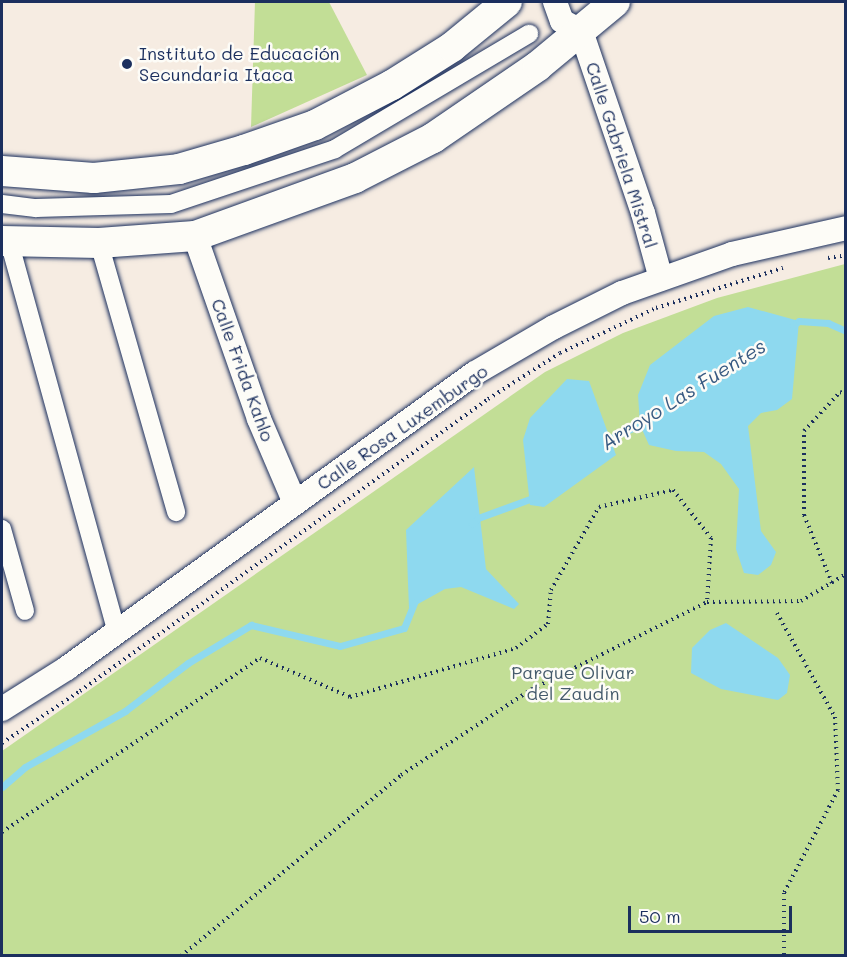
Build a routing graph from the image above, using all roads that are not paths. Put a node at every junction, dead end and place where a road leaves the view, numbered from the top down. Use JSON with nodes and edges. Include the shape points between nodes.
{"nodes":[{"id":1,"x":507,"y":2,"type":"edge"},
{"id":2,"x":555,"y":2,"type":"edge"},
{"id":3,"x":589,"y":2,"type":"edge"},
{"id":4,"x":615,"y":2,"type":"edge"},
{"id":5,"x":581,"y":31,"type":"junction"},
{"id":6,"x":529,"y":34,"type":"dead end"},
{"id":7,"x":2,"y":171,"type":"edge"},
{"id":8,"x":2,"y":204,"type":"edge"},
{"id":9,"x":846,"y":228,"type":"edge"},
{"id":10,"x":195,"y":236,"type":"junction"},
{"id":11,"x":5,"y":241,"type":"edge"},
{"id":12,"x":99,"y":243,"type":"junction"},
{"id":13,"x":661,"y":279,"type":"junction"},
{"id":14,"x":295,"y":503,"type":"junction"},
{"id":15,"x":176,"y":512,"type":"dead end"},
{"id":16,"x":2,"y":530,"type":"edge"},
{"id":17,"x":24,"y":611,"type":"dead end"},
{"id":18,"x":117,"y":632,"type":"junction"},
{"id":19,"x":2,"y":709,"type":"edge"}],
"edges":[{"from":1,"to":7,"type":"street","via":[[452,47],[392,85],[315,125],[244,150],[179,169],[94,178]]},
{"from":2,"to":5,"type":"street","via":[[561,21]]},
{"from":3,"to":5,"type":"street"},
{"from":4,"to":5,"type":"street"},
{"from":5,"to":10,"type":"street","via":[[538,66],[433,138],[355,178]]},
{"from":5,"to":13,"type":"street","name":"Calle Gabriela Mistral","via":[[644,213]]},
{"from":6,"to":8,"type":"street","via":[[335,149],[171,204],[36,208]]},
{"from":9,"to":13,"type":"street","name":"Calle Rosa Luxemburgo","via":[[732,254]]},
{"from":10,"to":12,"type":"street"},
{"from":10,"to":14,"type":"street","name":"Calle Frida Kahlo","via":[[259,419]]},
{"from":11,"to":12,"type":"street"},
{"from":11,"to":18,"type":"street"},
{"from":12,"to":15,"type":"street"},
{"from":13,"to":14,"type":"street","name":"Calle Rosa Luxemburgo","via":[[622,293],[554,327],[475,373]]},
{"from":14,"to":18,"type":"street","name":"Calle Rosa Luxemburgo"},
{"from":16,"to":17,"type":"street"},
{"from":18,"to":19,"type":"street","name":"Calle Rosa Luxemburgo"}]}
